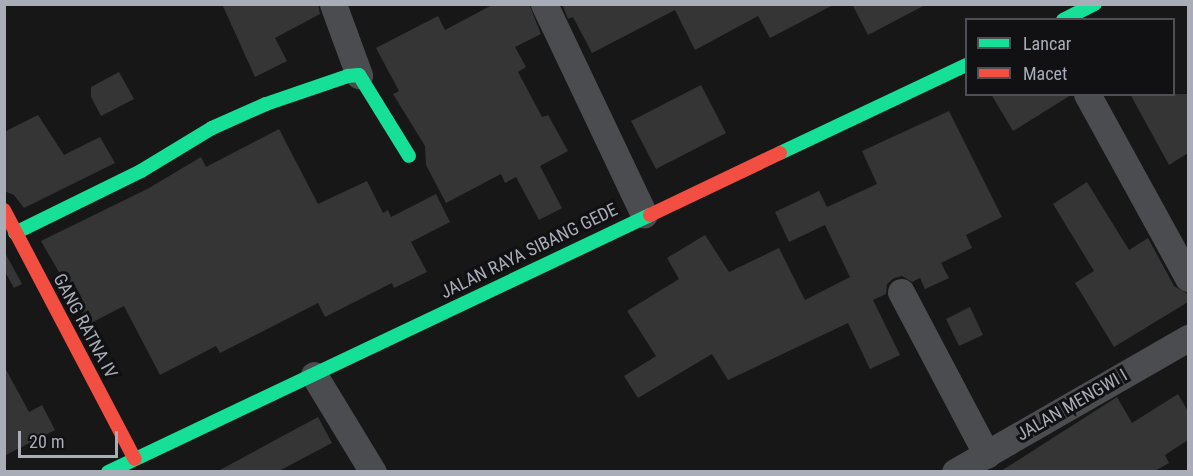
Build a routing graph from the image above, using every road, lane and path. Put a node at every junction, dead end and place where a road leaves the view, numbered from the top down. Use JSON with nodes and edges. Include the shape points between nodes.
{"nodes":[{"id":1,"x":333,"y":4,"type":"edge"},
{"id":2,"x":544,"y":4,"type":"edge"},
{"id":3,"x":1095,"y":4,"type":"edge"},
{"id":4,"x":1067,"y":18,"type":"edge"},
{"id":5,"x":965,"y":65,"type":"edge"},
{"id":6,"x":359,"y":75,"type":"junction"},
{"id":7,"x":1088,"y":96,"type":"edge"},
{"id":8,"x":409,"y":156,"type":"dead end"},
{"id":9,"x":4,"y":210,"type":"edge"},
{"id":10,"x":644,"y":215,"type":"junction"},
{"id":11,"x":15,"y":233,"type":"junction"},
{"id":12,"x":1188,"y":278,"type":"edge"},
{"id":13,"x":901,"y":292,"type":"dead end"},
{"id":14,"x":1188,"y":338,"type":"edge"},
{"id":15,"x":314,"y":375,"type":"junction"},
{"id":16,"x":987,"y":455,"type":"junction"},
{"id":17,"x":135,"y":459,"type":"junction"},
{"id":18,"x":108,"y":471,"type":"edge"},
{"id":19,"x":373,"y":471,"type":"edge"},
{"id":20,"x":955,"y":471,"type":"edge"}],
"edges":[{"from":1,"to":6,"type":"street"},
{"from":2,"to":10,"type":"street"},
{"from":3,"to":4,"type":"main road"},
{"from":5,"to":10,"type":"main road","name":"JALAN RAYA SIBANG GEDE"},
{"from":6,"to":8,"type":"main road"},
{"from":6,"to":11,"type":"main road","via":[[266,104],[213,128],[141,171]]},
{"from":7,"to":12,"type":"street"},
{"from":9,"to":11,"type":"main road","name":"GANG RATNA IV"},
{"from":10,"to":15,"type":"main road","name":"JALAN RAYA SIBANG GEDE"},
{"from":11,"to":17,"type":"main road","name":"GANG RATNA IV"},
{"from":13,"to":16,"type":"street"},
{"from":14,"to":16,"type":"street","name":"JALAN MENGWI I"},
{"from":15,"to":17,"type":"main road","name":"JALAN RAYA SIBANG GEDE"},
{"from":15,"to":19,"type":"street"},
{"from":16,"to":20,"type":"street","name":"JALAN MENGWI I"},
{"from":17,"to":18,"type":"main road","name":"JALAN RAYA SIBANG GEDE"}]}
